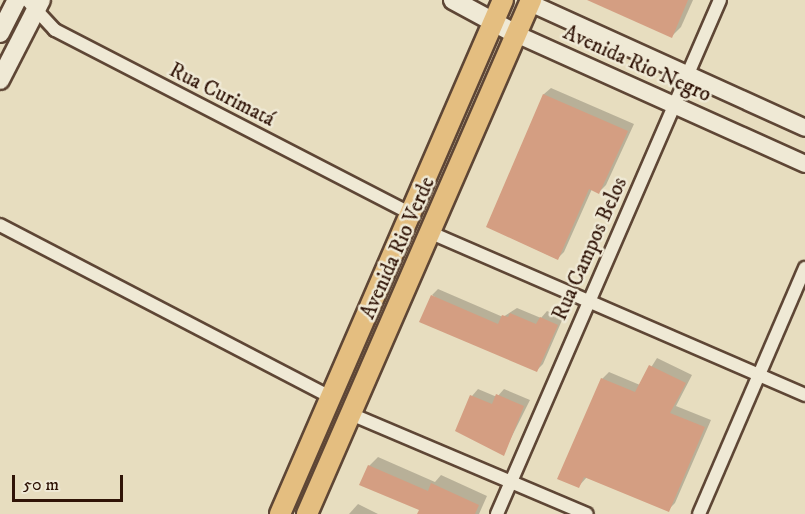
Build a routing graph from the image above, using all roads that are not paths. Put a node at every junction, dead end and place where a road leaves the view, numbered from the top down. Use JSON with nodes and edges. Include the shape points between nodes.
{"nodes":[{"id":1,"x":17,"y":0,"type":"edge"},
{"id":2,"x":453,"y":0,"type":"edge"},
{"id":3,"x":503,"y":0,"type":"edge"},
{"id":4,"x":720,"y":0,"type":"edge"},
{"id":5,"x":529,"y":1,"type":"edge"},
{"id":6,"x":34,"y":4,"type":"edge"},
{"id":7,"x":493,"y":22,"type":"junction"},
{"id":8,"x":0,"y":33,"type":"edge"},
{"id":9,"x":516,"y":34,"type":"junction"},
{"id":10,"x":687,"y":76,"type":"junction"},
{"id":11,"x":0,"y":80,"type":"edge"},
{"id":12,"x":674,"y":105,"type":"junction"},
{"id":13,"x":805,"y":128,"type":"edge"},
{"id":14,"x":805,"y":164,"type":"edge"},
{"id":15,"x":409,"y":213,"type":"junction"},
{"id":16,"x":0,"y":225,"type":"edge"},
{"id":17,"x":430,"y":233,"type":"junction"},
{"id":18,"x":805,"y":268,"type":"edge"},
{"id":19,"x":589,"y":300,"type":"junction"},
{"id":20,"x":759,"y":375,"type":"junction"},
{"id":21,"x":805,"y":395,"type":"edge"},
{"id":22,"x":331,"y":397,"type":"junction"},
{"id":23,"x":351,"y":414,"type":"junction"},
{"id":24,"x":512,"y":482,"type":"junction"},
{"id":25,"x":280,"y":514,"type":"edge"},
{"id":26,"x":307,"y":514,"type":"edge"},
{"id":27,"x":497,"y":514,"type":"edge"},
{"id":28,"x":587,"y":514,"type":"edge"},
{"id":29,"x":699,"y":514,"type":"edge"}],
"edges":[{"from":1,"to":8,"type":"main road"},
{"from":2,"to":7,"type":"main road","name":"Avenida Rio Negro"},
{"from":3,"to":7,"type":"main road","name":"Avenida Rio Verde"},
{"from":4,"to":10,"type":"street","name":"Rua Campos Belos"},
{"from":5,"to":9,"type":"main road","name":"Avenida Rio Verde"},
{"from":5,"to":10,"type":"street","name":"Avenida Rio Negro"},
{"from":6,"to":11,"type":"main road"},
{"from":6,"to":15,"type":"street","name":"Rua Curimatá","via":[[55,30]]},
{"from":7,"to":9,"type":"main road","name":"Avenida Rio Negro"},
{"from":7,"to":15,"type":"main road","name":"Avenida Rio Verde"},
{"from":9,"to":12,"type":"street","name":"Avenida Rio Negro"},
{"from":9,"to":17,"type":"main road","name":"Avenida Rio Verde"},
{"from":10,"to":12,"type":"street","name":"Rua Campos Belos"},
{"from":10,"to":13,"type":"street","name":"Avenida Rio Negro"},
{"from":12,"to":14,"type":"street","name":"Avenida Rio Negro"},
{"from":12,"to":19,"type":"street","name":"Rua Campos Belos"},
{"from":15,"to":22,"type":"main road","name":"Avenida Rio Verde"},
{"from":16,"to":22,"type":"street"},
{"from":17,"to":19,"type":"street"},
{"from":17,"to":23,"type":"main road","name":"Avenida Rio Verde"},
{"from":18,"to":20,"type":"street"},
{"from":19,"to":20,"type":"street"},
{"from":19,"to":24,"type":"street","name":"Rua Campos Belos"},
{"from":20,"to":21,"type":"street"},
{"from":20,"to":29,"type":"street"},
{"from":22,"to":25,"type":"main road","name":"Avenida Rio Verde"},
{"from":23,"to":24,"type":"street"},
{"from":23,"to":26,"type":"main road","name":"Avenida Rio Verde"},
{"from":24,"to":27,"type":"street","name":"Rua Campos Belos"},
{"from":24,"to":28,"type":"street"}]}
